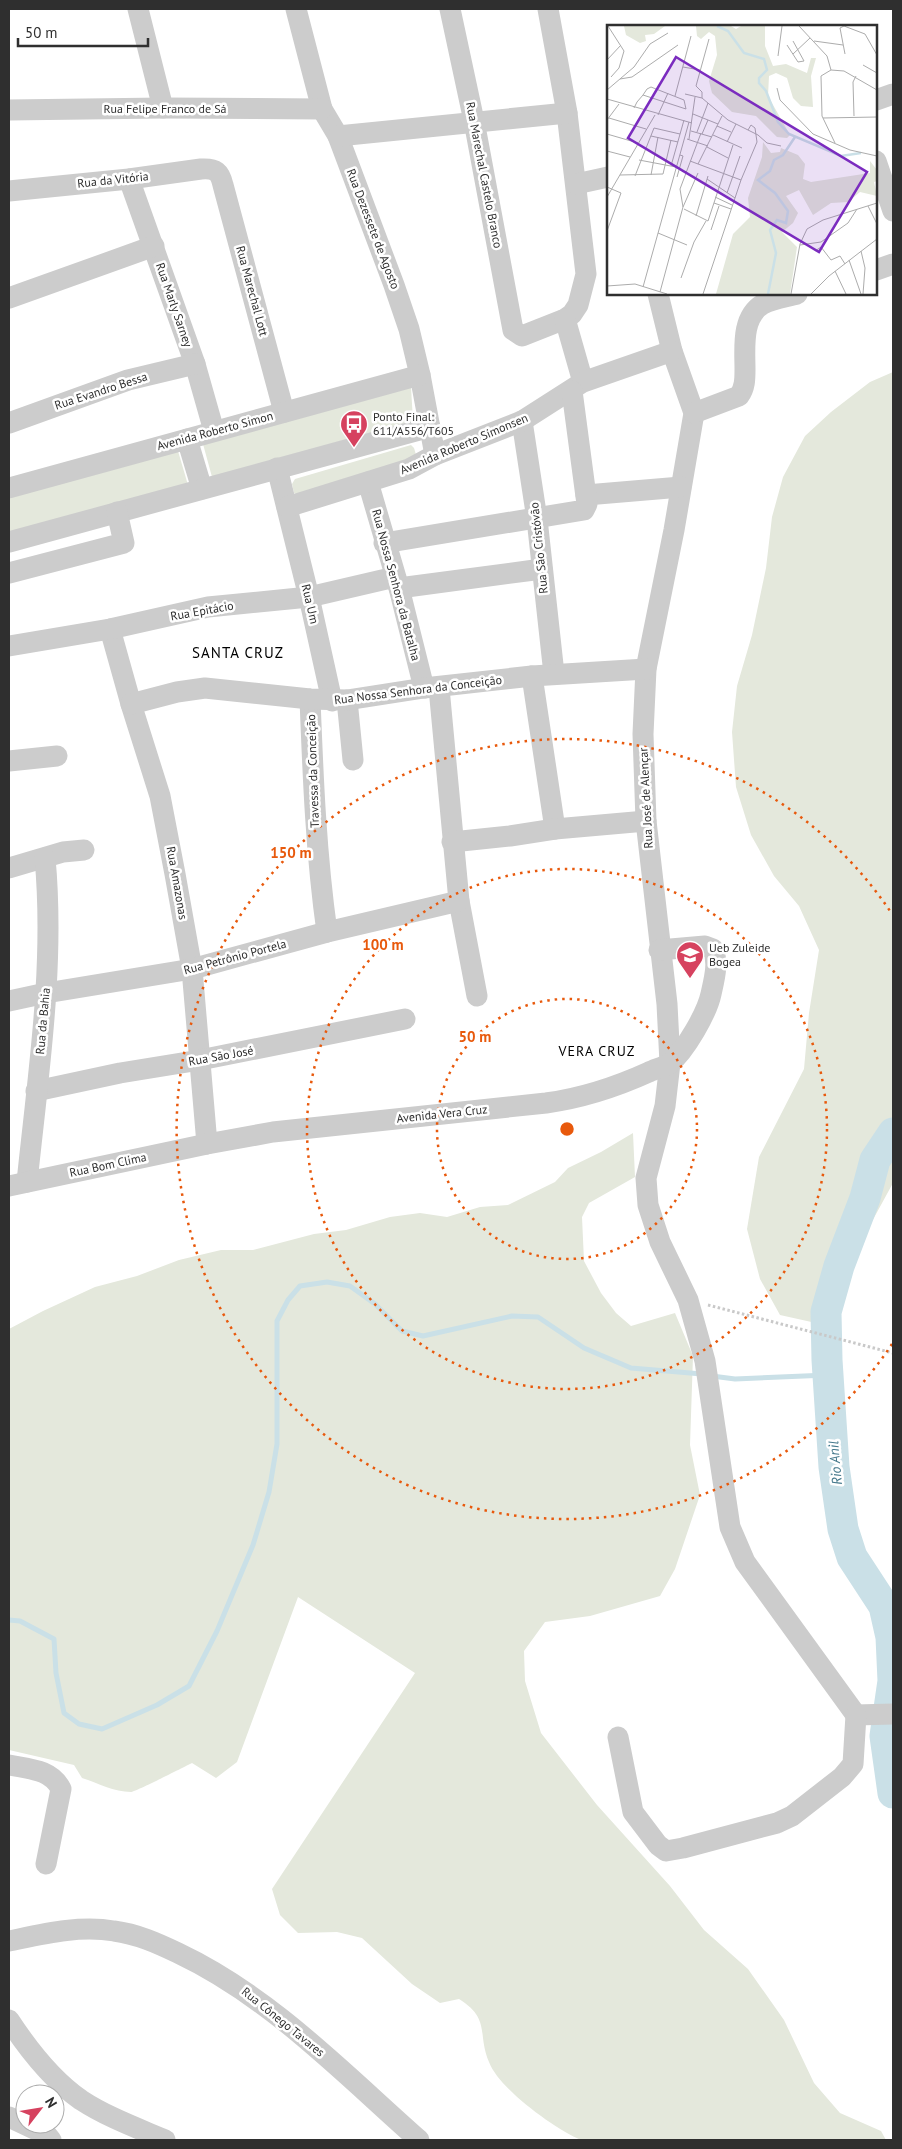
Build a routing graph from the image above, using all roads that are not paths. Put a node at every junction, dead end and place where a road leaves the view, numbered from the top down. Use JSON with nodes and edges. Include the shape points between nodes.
{"nodes":[{"id":1,"x":138,"y":9,"type":"edge"},
{"id":2,"x":296,"y":9,"type":"edge"},
{"id":3,"x":450,"y":9,"type":"edge"},
{"id":4,"x":548,"y":9,"type":"edge"},
{"id":5,"x":893,"y":94,"type":"edge"},
{"id":6,"x":877,"y":100,"type":"edge"},
{"id":7,"x":164,"y":108,"type":"junction"},
{"id":8,"x":322,"y":109,"type":"junction"},
{"id":9,"x":9,"y":110,"type":"edge"},
{"id":10,"x":567,"y":113,"type":"junction"},
{"id":11,"x":474,"y":121,"type":"junction"},
{"id":12,"x":338,"y":136,"type":"junction"},
{"id":13,"x":877,"y":164,"type":"edge"},
{"id":14,"x":217,"y":170,"type":"joint"},
{"id":15,"x":607,"y":177,"type":"edge"},
{"id":16,"x":129,"y":180,"type":"junction"},
{"id":17,"x":576,"y":184,"type":"junction"},
{"id":18,"x":9,"y":191,"type":"edge"},
{"id":19,"x":893,"y":211,"type":"edge"},
{"id":20,"x":154,"y":246,"type":"junction"},
{"id":21,"x":893,"y":264,"type":"edge"},
{"id":22,"x":877,"y":270,"type":"edge"},
{"id":23,"x":658,"y":295,"type":"edge"},
{"id":24,"x":794,"y":295,"type":"edge"},
{"id":25,"x":9,"y":298,"type":"edge"},
{"id":26,"x":565,"y":319,"type":"junction"},
{"id":27,"x":672,"y":351,"type":"junction"},
{"id":28,"x":195,"y":364,"type":"junction"},
{"id":29,"x":420,"y":375,"type":"junction"},
{"id":30,"x":578,"y":386,"type":"junction"},
{"id":31,"x":284,"y":412,"type":"junction"},
{"id":32,"x":694,"y":413,"type":"junction"},
{"id":33,"x":9,"y":422,"type":"edge"},
{"id":34,"x":522,"y":422,"type":"junction"},
{"id":35,"x":430,"y":427,"type":"junction"},
{"id":36,"x":214,"y":432,"type":"junction"},
{"id":37,"x":187,"y":439,"type":"junction"},
{"id":38,"x":434,"y":455,"type":"junction"},
{"id":39,"x":277,"y":468,"type":"junction"},
{"id":40,"x":368,"y":482,"type":"junction"},
{"id":41,"x":681,"y":486,"type":"junction"},
{"id":42,"x":9,"y":488,"type":"edge"},
{"id":43,"x":202,"y":489,"type":"junction"},
{"id":44,"x":586,"y":495,"type":"junction"},
{"id":45,"x":287,"y":507,"type":"junction"},
{"id":46,"x":117,"y":512,"type":"junction"},
{"id":47,"x":537,"y":519,"type":"junction"},
{"id":48,"x":32,"y":536,"type":"junction"},
{"id":49,"x":9,"y":542,"type":"edge"},
{"id":50,"x":384,"y":543,"type":"junction"},
{"id":51,"x":39,"y":565,"type":"junction"},
{"id":52,"x":542,"y":569,"type":"junction"},
{"id":53,"x":9,"y":573,"type":"edge"},
{"id":54,"x":397,"y":583,"type":"junction"},
{"id":55,"x":309,"y":597,"type":"junction"},
{"id":56,"x":110,"y":629,"type":"junction"},
{"id":57,"x":9,"y":646,"type":"edge"},
{"id":58,"x":646,"y":668,"type":"junction"},
{"id":59,"x":554,"y":674,"type":"junction"},
{"id":60,"x":532,"y":676,"type":"junction"},
{"id":61,"x":431,"y":688,"type":"junction"},
{"id":62,"x":310,"y":699,"type":"junction"},
{"id":63,"x":339,"y":700,"type":"junction"},
{"id":64,"x":131,"y":704,"type":"junction"},
{"id":65,"x":57,"y":756,"type":"dead end"},
{"id":66,"x":354,"y":760,"type":"dead end"},
{"id":67,"x":9,"y":761,"type":"edge"},
{"id":68,"x":646,"y":821,"type":"junction"},
{"id":69,"x":555,"y":829,"type":"junction"},
{"id":70,"x":452,"y":842,"type":"junction"},
{"id":71,"x":84,"y":850,"type":"dead end"},
{"id":72,"x":45,"y":858,"type":"junction"},
{"id":73,"x":9,"y":868,"type":"edge"},
{"id":74,"x":461,"y":909,"type":"junction"},
{"id":75,"x":327,"y":932,"type":"junction"},
{"id":76,"x":659,"y":950,"type":"junction"},
{"id":77,"x":192,"y":969,"type":"junction"},
{"id":78,"x":46,"y":992,"type":"junction"},
{"id":79,"x":477,"y":996,"type":"dead end"},
{"id":80,"x":9,"y":1001,"type":"edge"},
{"id":81,"x":405,"y":1019,"type":"dead end"},
{"id":82,"x":200,"y":1060,"type":"junction"},
{"id":83,"x":670,"y":1063,"type":"junction"},
{"id":84,"x":36,"y":1092,"type":"junction"},
{"id":85,"x":207,"y":1144,"type":"junction"},
{"id":86,"x":18,"y":1184,"type":"edge"},
{"id":87,"x":875,"y":1715,"type":"edge"},
{"id":88,"x":618,"y":1737,"type":"dead end"},
{"id":89,"x":9,"y":1765,"type":"edge"},
{"id":90,"x":46,"y":1864,"type":"dead end"},
{"id":91,"x":9,"y":1941,"type":"edge"},
{"id":92,"x":9,"y":2020,"type":"edge"},
{"id":93,"x":9,"y":2117,"type":"edge"},
{"id":94,"x":51,"y":2140,"type":"edge"},
{"id":95,"x":165,"y":2140,"type":"edge"},
{"id":96,"x":419,"y":2140,"type":"edge"}],
"edges":[{"from":1,"to":7,"type":"street"},
{"from":2,"to":8,"type":"street","name":"Rua Dezessete de Agosto"},
{"from":3,"to":11,"type":"street","name":"Rua Marechal Castelo Branco"},
{"from":4,"to":10,"type":"street"},
{"from":5,"to":6,"type":"street"},
{"from":7,"to":8,"type":"street","name":"Rua Felipe Franco de Sá"},
{"from":7,"to":9,"type":"street","name":"Rua Felipe Franco de Sá"},
{"from":8,"to":12,"type":"street","name":"Rua Dezessete de Agosto"},
{"from":10,"to":11,"type":"street"},
{"from":10,"to":17,"type":"street"},
{"from":11,"to":12,"type":"street"},
{"from":11,"to":26,"type":"street","name":"Rua Marechal Castelo Branco","via":[[513,330],[522,336]]},
{"from":12,"to":29,"type":"street","name":"Rua Dezessete de Agosto","via":[[394,285]]},
{"from":13,"to":19,"type":"street"},
{"from":14,"to":16,"type":"street","name":"Rua da Vitória","via":[[201,169]]},
{"from":14,"to":31,"type":"street","name":"Rua Marechal Lott"},
{"from":15,"to":17,"type":"street"},
{"from":16,"to":18,"type":"street","name":"Rua da Vitória"},
{"from":16,"to":20,"type":"street","name":"Rua Marly Sarney"},
{"from":17,"to":26,"type":"street","via":[[586,274],[578,305]]},
{"from":20,"to":25,"type":"street"},
{"from":20,"to":28,"type":"street","name":"Rua Marly Sarney"},
{"from":21,"to":22,"type":"street"},
{"from":23,"to":27,"type":"street","name":"Rua José de Alençar"},
{"from":24,"to":32,"type":"street","via":[[763,304],[754,312],[746,331],[745,379],[739,396]]},
{"from":26,"to":30,"type":"street"},
{"from":27,"to":30,"type":"street","name":"Avenida Roberto Símonsen"},
{"from":27,"to":32,"type":"street","name":"Rua José de Alençar"},
{"from":28,"to":33,"type":"street","name":"Rua Evandro Bessa","via":[[128,380]]},
{"from":28,"to":36,"type":"street","name":"Rua Marly Sarney"},
{"from":29,"to":31,"type":"street","name":"Avenida Roberto Simon"},
{"from":29,"to":35,"type":"street","name":"Rua Dezessete de Agosto"},
{"from":30,"to":34,"type":"street","name":"Avenida Roberto Símonsen"},
{"from":30,"to":44,"type":"street"},
{"from":31,"to":36,"type":"street","name":"Avenida Roberto Simon"},
{"from":32,"to":41,"type":"street","name":"Rua José de Alençar"},
{"from":34,"to":38,"type":"street","name":"Avenida Roberto Símonsen"},
{"from":34,"to":47,"type":"street","name":"Rua São Cristóvão"},
{"from":35,"to":38,"type":"street","name":"Rua Dezessete de Agosto"},
{"from":35,"to":39,"type":"street"},
{"from":36,"to":37,"type":"street","name":"Avenida Roberto Simon"},
{"from":37,"to":42,"type":"street","name":"Avenida Roberto Simon"},
{"from":37,"to":43,"type":"street"},
{"from":38,"to":40,"type":"street","name":"Avenida Roberto Símonsen","via":[[409,469]]},
{"from":39,"to":43,"type":"street"},
{"from":39,"to":45,"type":"street"},
{"from":40,"to":45,"type":"street","name":"Avenida Roberto Símonsen"},
{"from":40,"to":50,"type":"street","name":"Rua Nossa Senhora da Batalha"},
{"from":41,"to":44,"type":"street"},
{"from":41,"to":58,"type":"street","name":"Rua José de Alençar"},
{"from":43,"to":46,"type":"street"},
{"from":44,"to":47,"type":"street","via":[[586,507],[582,511]]},
{"from":45,"to":55,"type":"street","name":"Rua Um"},
{"from":46,"to":48,"type":"street"},
{"from":46,"to":51,"type":"street","via":[[124,543]]},
{"from":47,"to":50,"type":"street"},
{"from":47,"to":52,"type":"street","name":"Rua São Cristóvão"},
{"from":48,"to":49,"type":"street"},
{"from":48,"to":51,"type":"street"},
{"from":50,"to":54,"type":"street","name":"Rua Nossa Senhora da Batalha"},
{"from":51,"to":53,"type":"street"},
{"from":52,"to":54,"type":"street","name":"Rua Epitácio"},
{"from":52,"to":59,"type":"street","name":"Rua São Cristóvão"},
{"from":54,"to":55,"type":"street","name":"Rua Epitácio"},
{"from":54,"to":61,"type":"street","name":"Rua Nossa Senhora da Batalha"},
{"from":55,"to":56,"type":"street","name":"Rua Epitácio","via":[[208,607]]},
{"from":55,"to":63,"type":"street","name":"Rua Um"},
{"from":56,"to":57,"type":"street","name":"Rua Epitácio"},
{"from":56,"to":64,"type":"street","name":"Rua Amazonas"},
{"from":58,"to":59,"type":"street","name":"Rua Nossa Senhora da Conceição"},
{"from":58,"to":68,"type":"street","name":"Rua José de Alençar","via":[[643,734]]},
{"from":59,"to":60,"type":"street","name":"Rua Nossa Senhora da Conceição"},
{"from":60,"to":61,"type":"street","name":"Rua Nossa Senhora da Conceição"},
{"from":60,"to":69,"type":"street"},
{"from":61,"to":63,"type":"street","name":"Rua Nossa Senhora da Conceição"},
{"from":61,"to":70,"type":"street","name":"Rua Nossa Senhora da Batalha"},
{"from":62,"to":63,"type":"street","name":"Rua Nossa Senhora da Conceição"},
{"from":62,"to":64,"type":"street","name":"Rua Nossa Senhora da Conceição","via":[[205,688]]},
{"from":62,"to":75,"type":"street","name":"Travessa da Conceição","via":[[315,826]]},
{"from":63,"to":66,"type":"street","name":"Rua Um"},
{"from":64,"to":77,"type":"street","name":"Rua Amazonas","via":[[160,796]]},
{"from":65,"to":67,"type":"street"},
{"from":68,"to":69,"type":"street"},
{"from":68,"to":76,"type":"street","name":"Rua José de Alençar"},
{"from":69,"to":70,"type":"street"},
{"from":70,"to":74,"type":"street","name":"Rua Nossa Senhora da Batalha"},
{"from":71,"to":72,"type":"street"},
{"from":72,"to":73,"type":"street"},
{"from":72,"to":78,"type":"street","name":"Rua da Bahia","via":[[48,895]]},
{"from":74,"to":75,"type":"street","name":"Rua Petrônio Portela"},
{"from":74,"to":79,"type":"street"},
{"from":75,"to":77,"type":"street","name":"Rua Petrônio Portela"},
{"from":76,"to":83,"type":"street","name":"Rua José de Alençar","via":[[667,1004]]},
{"from":76,"to":83,"type":"street","via":[[704,946],[713,949],[716,955],[710,1001],[699,1025]]},
{"from":77,"to":78,"type":"street","name":"Rua Petrônio Portela"},
{"from":77,"to":82,"type":"street","name":"Rua Amazonas"},
{"from":78,"to":80,"type":"street","name":"Rua Petrônio Portela"},
{"from":78,"to":84,"type":"street","name":"Rua da Bahia"},
{"from":81,"to":82,"type":"street","name":"Rua São José"},
{"from":82,"to":84,"type":"street","name":"Rua São José","via":[[120,1073]]},
{"from":82,"to":85,"type":"street","name":"Rua Amazonas"},
{"from":83,"to":85,"type":"street","name":"Avenida Vera Cruz","via":[[601,1092],[574,1099],[273,1132]]},
{"from":83,"to":87,"type":"street","name":"Rua José de Alençar","via":[[665,1106],[646,1178],[648,1205],[660,1242],[688,1300],[705,1361],[730,1527],[745,1562]]},
{"from":84,"to":86,"type":"street","name":"Rua da Bahia"},
{"from":85,"to":86,"type":"street","name":"Rua Bom Clima"},
{"from":87,"to":88,"type":"street","via":[[853,1764],[842,1777],[792,1816],[768,1826],[666,1851],[633,1812]]},
{"from":89,"to":90,"type":"street","via":[[47,1773],[61,1789]]},
{"from":91,"to":96,"type":"street","name":"Rua Cônego Tavares","via":[[69,1930],[112,1930],[153,1942],[203,1965],[243,1989],[284,2021]]},
{"from":92,"to":95,"type":"street","via":[[62,2085],[99,2110]]},
{"from":93,"to":94,"type":"street"}]}
